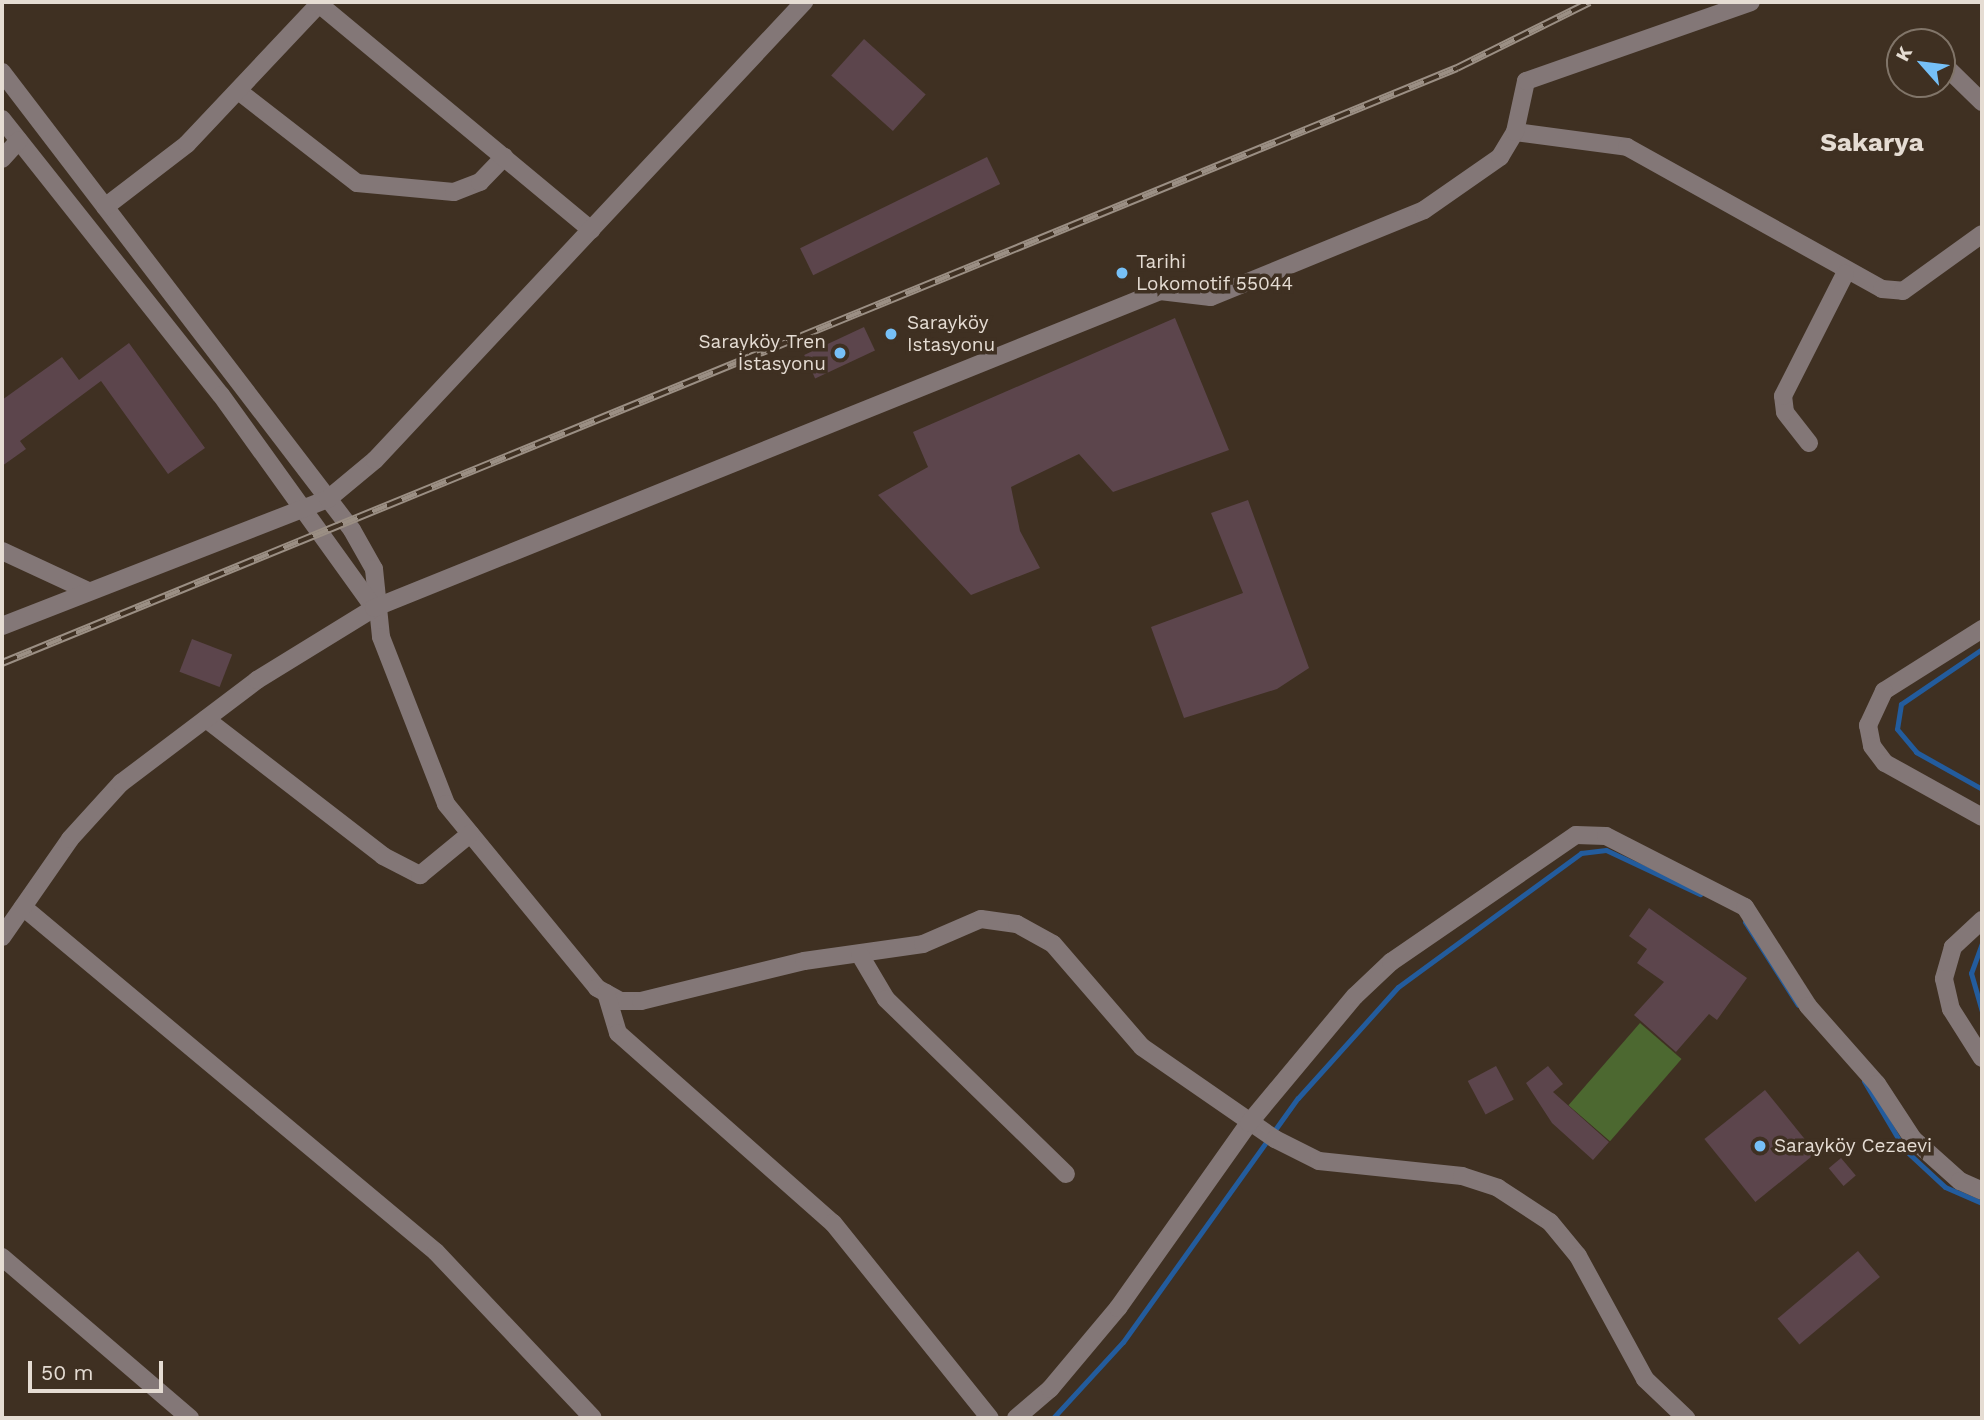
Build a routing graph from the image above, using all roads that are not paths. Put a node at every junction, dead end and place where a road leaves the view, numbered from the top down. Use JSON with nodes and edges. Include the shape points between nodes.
{"nodes":[{"id":1,"x":804,"y":2,"type":"edge"},
{"id":2,"x":1751,"y":2,"type":"edge"},
{"id":3,"x":2,"y":72,"type":"edge"},
{"id":4,"x":1956,"y":77,"type":"edge"},
{"id":5,"x":241,"y":93,"type":"junction"},
{"id":6,"x":1982,"y":102,"type":"edge"},
{"id":7,"x":2,"y":119,"type":"edge"},
{"id":8,"x":1516,"y":132,"type":"junction"},
{"id":9,"x":19,"y":140,"type":"junction"},
{"id":10,"x":504,"y":157,"type":"junction"},
{"id":11,"x":2,"y":159,"type":"edge"},
{"id":12,"x":105,"y":206,"type":"junction"},
{"id":13,"x":592,"y":230,"type":"junction"},
{"id":14,"x":1982,"y":234,"type":"edge"},
{"id":15,"x":1845,"y":274,"type":"junction"},
{"id":16,"x":1809,"y":443,"type":"dead end"},
{"id":17,"x":328,"y":499,"type":"junction"},
{"id":18,"x":304,"y":512,"type":"junction"},
{"id":19,"x":2,"y":551,"type":"edge"},
{"id":20,"x":86,"y":590,"type":"junction"},
{"id":21,"x":374,"y":608,"type":"junction"},
{"id":22,"x":2,"y":626,"type":"edge"},
{"id":23,"x":1982,"y":629,"type":"edge"},
{"id":24,"x":206,"y":719,"type":"junction"},
{"id":25,"x":1982,"y":817,"type":"edge"},
{"id":26,"x":470,"y":834,"type":"junction"},
{"id":27,"x":23,"y":907,"type":"junction"},
{"id":28,"x":1982,"y":920,"type":"edge"},
{"id":29,"x":2,"y":937,"type":"edge"},
{"id":30,"x":860,"y":955,"type":"junction"},
{"id":31,"x":606,"y":993,"type":"junction"},
{"id":32,"x":1982,"y":1058,"type":"edge"},
{"id":33,"x":1253,"y":1125,"type":"junction"},
{"id":34,"x":1066,"y":1174,"type":"dead end"},
{"id":35,"x":1982,"y":1191,"type":"edge"},
{"id":36,"x":2,"y":1256,"type":"edge"},
{"id":37,"x":190,"y":1418,"type":"edge"},
{"id":38,"x":593,"y":1418,"type":"edge"},
{"id":39,"x":990,"y":1418,"type":"edge"},
{"id":40,"x":1016,"y":1418,"type":"edge"},
{"id":41,"x":1686,"y":1418,"type":"edge"}],
"edges":[{"from":1,"to":13,"type":"street"},
{"from":2,"to":8,"type":"street","via":[[1526,81]]},
{"from":3,"to":12,"type":"street"},
{"from":4,"to":6,"type":"street"},
{"from":5,"to":10,"type":"street","via":[[357,183],[454,192],[480,182]]},
{"from":5,"to":10,"type":"street","via":[[319,4]]},
{"from":5,"to":12,"type":"street","via":[[187,144]]},
{"from":7,"to":9,"type":"street"},
{"from":8,"to":15,"type":"street","via":[[1627,147]]},
{"from":8,"to":21,"type":"street","via":[[1500,157],[1424,210],[1211,297],[1160,291]]},
{"from":9,"to":11,"type":"street"},
{"from":9,"to":18,"type":"street","via":[[221,395]]},
{"from":10,"to":13,"type":"street"},
{"from":12,"to":17,"type":"street"},
{"from":13,"to":17,"type":"street","via":[[375,460]]},
{"from":14,"to":15,"type":"street","via":[[1903,291]]},
{"from":15,"to":16,"type":"street","via":[[1783,396],[1785,412]]},
{"from":17,"to":18,"type":"street"},
{"from":17,"to":21,"type":"street","via":[[374,569]]},
{"from":18,"to":20,"type":"street"},
{"from":18,"to":21,"type":"street"},
{"from":19,"to":20,"type":"street"},
{"from":20,"to":22,"type":"street"},
{"from":21,"to":24,"type":"street"},
{"from":21,"to":26,"type":"street","via":[[446,804]]},
{"from":23,"to":25,"type":"street","via":[[1884,691],[1868,724],[1872,746],[1885,763]]},
{"from":24,"to":26,"type":"street","via":[[383,856],[419,875]]},
{"from":24,"to":27,"type":"street","via":[[121,783],[70,839]]},
{"from":26,"to":31,"type":"street"},
{"from":27,"to":29,"type":"street"},
{"from":27,"to":38,"type":"street","via":[[436,1252]]},
{"from":28,"to":32,"type":"street","via":[[1953,947],[1944,979],[1951,1009]]},
{"from":30,"to":31,"type":"street","via":[[804,961],[641,1001]]},
{"from":30,"to":33,"type":"street","via":[[923,944],[981,919],[1017,923],[1053,944],[1142,1047]]},
{"from":30,"to":34,"type":"street","via":[[886,999]]},
{"from":31,"to":39,"type":"street","via":[[618,1034],[833,1223]]},
{"from":33,"to":35,"type":"street","via":[[1355,996],[1391,962],[1560,841],[1595,834],[1728,893],[1745,907],[1808,1006],[1877,1084],[1913,1139],[1960,1181]]},
{"from":33,"to":40,"type":"street","via":[[1118,1308],[1049,1389]]},
{"from":33,"to":41,"type":"street","via":[[1319,1161],[1462,1176],[1523,1203],[1578,1256],[1645,1379]]},
{"from":36,"to":37,"type":"street"}]}
